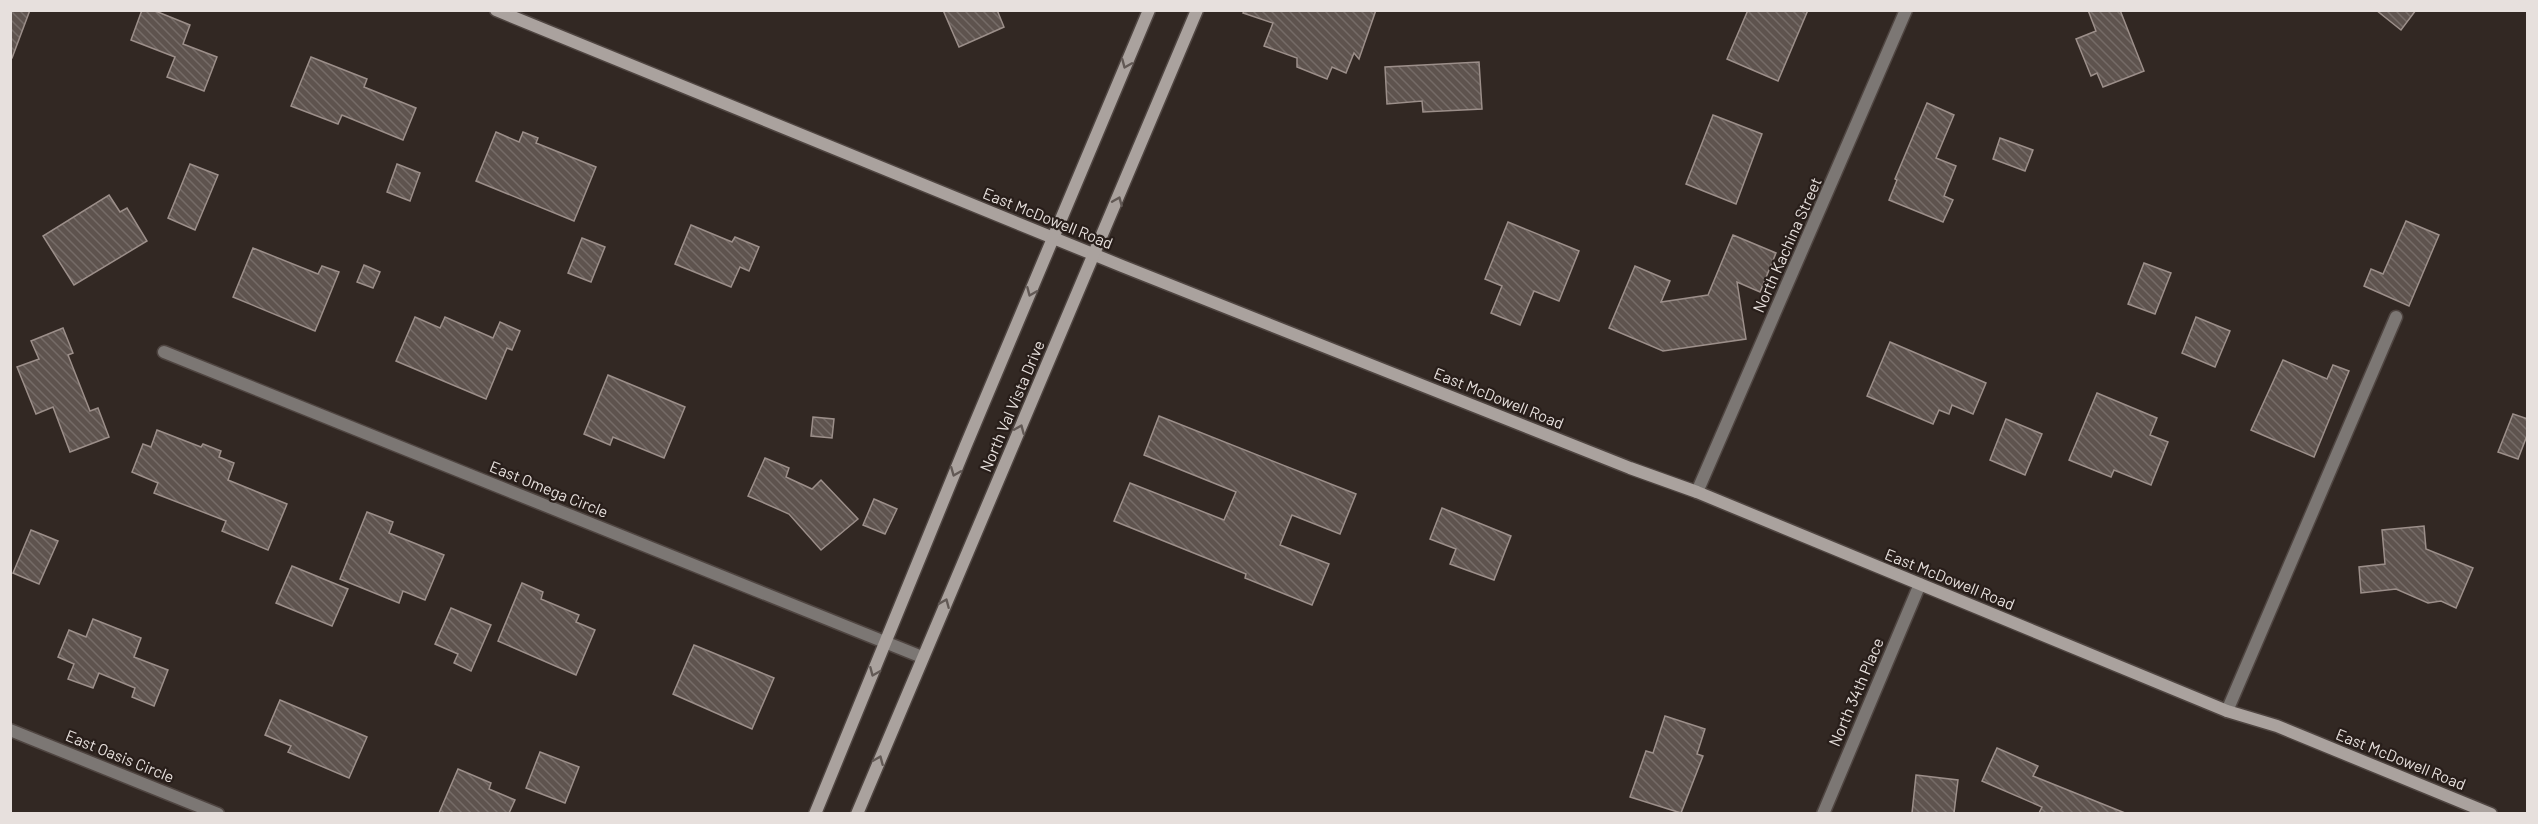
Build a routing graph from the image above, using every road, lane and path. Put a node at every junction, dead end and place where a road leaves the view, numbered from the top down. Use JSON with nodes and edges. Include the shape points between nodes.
{"nodes":[{"id":1,"x":496,"y":10,"type":"edge"},
{"id":2,"x":1149,"y":10,"type":"edge"},
{"id":3,"x":1197,"y":10,"type":"edge"},
{"id":4,"x":1906,"y":10,"type":"edge"},
{"id":5,"x":1053,"y":238,"type":"junction"},
{"id":6,"x":1095,"y":255,"type":"junction"},
{"id":7,"x":2396,"y":317,"type":"dead end"},
{"id":8,"x":164,"y":352,"type":"dead end"},
{"id":9,"x":1697,"y":492,"type":"junction"},
{"id":10,"x":1920,"y":584,"type":"junction"},
{"id":11,"x":886,"y":642,"type":"junction"},
{"id":12,"x":922,"y":657,"type":"junction"},
{"id":13,"x":2227,"y":711,"type":"junction"},
{"id":14,"x":10,"y":730,"type":"edge"},
{"id":15,"x":218,"y":813,"type":"edge"},
{"id":16,"x":815,"y":813,"type":"edge"},
{"id":17,"x":856,"y":813,"type":"edge"},
{"id":18,"x":1823,"y":813,"type":"edge"},
{"id":19,"x":2491,"y":813,"type":"edge"}],
"edges":[{"from":1,"to":5,"type":"main road","name":"East McDowell Road"},
{"from":2,"to":5,"type":"main road","name":"North Val Vista Drive","one_way":true},
{"from":6,"to":3,"type":"main road","name":"North Val Vista Drive","one_way":true},
{"from":4,"to":9,"type":"street","name":"North Kachina Street"},
{"from":5,"to":6,"type":"main road","name":"East McDowell Road"},
{"from":5,"to":11,"type":"main road","name":"North Val Vista Drive","one_way":true},
{"from":6,"to":9,"type":"main road","name":"East McDowell Road"},
{"from":12,"to":6,"type":"main road","name":"North Val Vista Drive","one_way":true},
{"from":7,"to":13,"type":"street"},
{"from":8,"to":11,"type":"street","name":"East Omega Circle"},
{"from":9,"to":10,"type":"main road","name":"East McDowell Road"},
{"from":10,"to":13,"type":"main road","name":"East McDowell Road"},
{"from":10,"to":18,"type":"street","name":"North 34th Place"},
{"from":11,"to":12,"type":"street","name":"East Omega Circle"},
{"from":11,"to":16,"type":"main road","name":"North Val Vista Drive","one_way":true},
{"from":17,"to":12,"type":"main road","name":"North Val Vista Drive","one_way":true},
{"from":13,"to":19,"type":"main road","name":"East McDowell Road","via":[[2277,726]]},
{"from":14,"to":15,"type":"street","name":"East Oasis Circle"}]}
